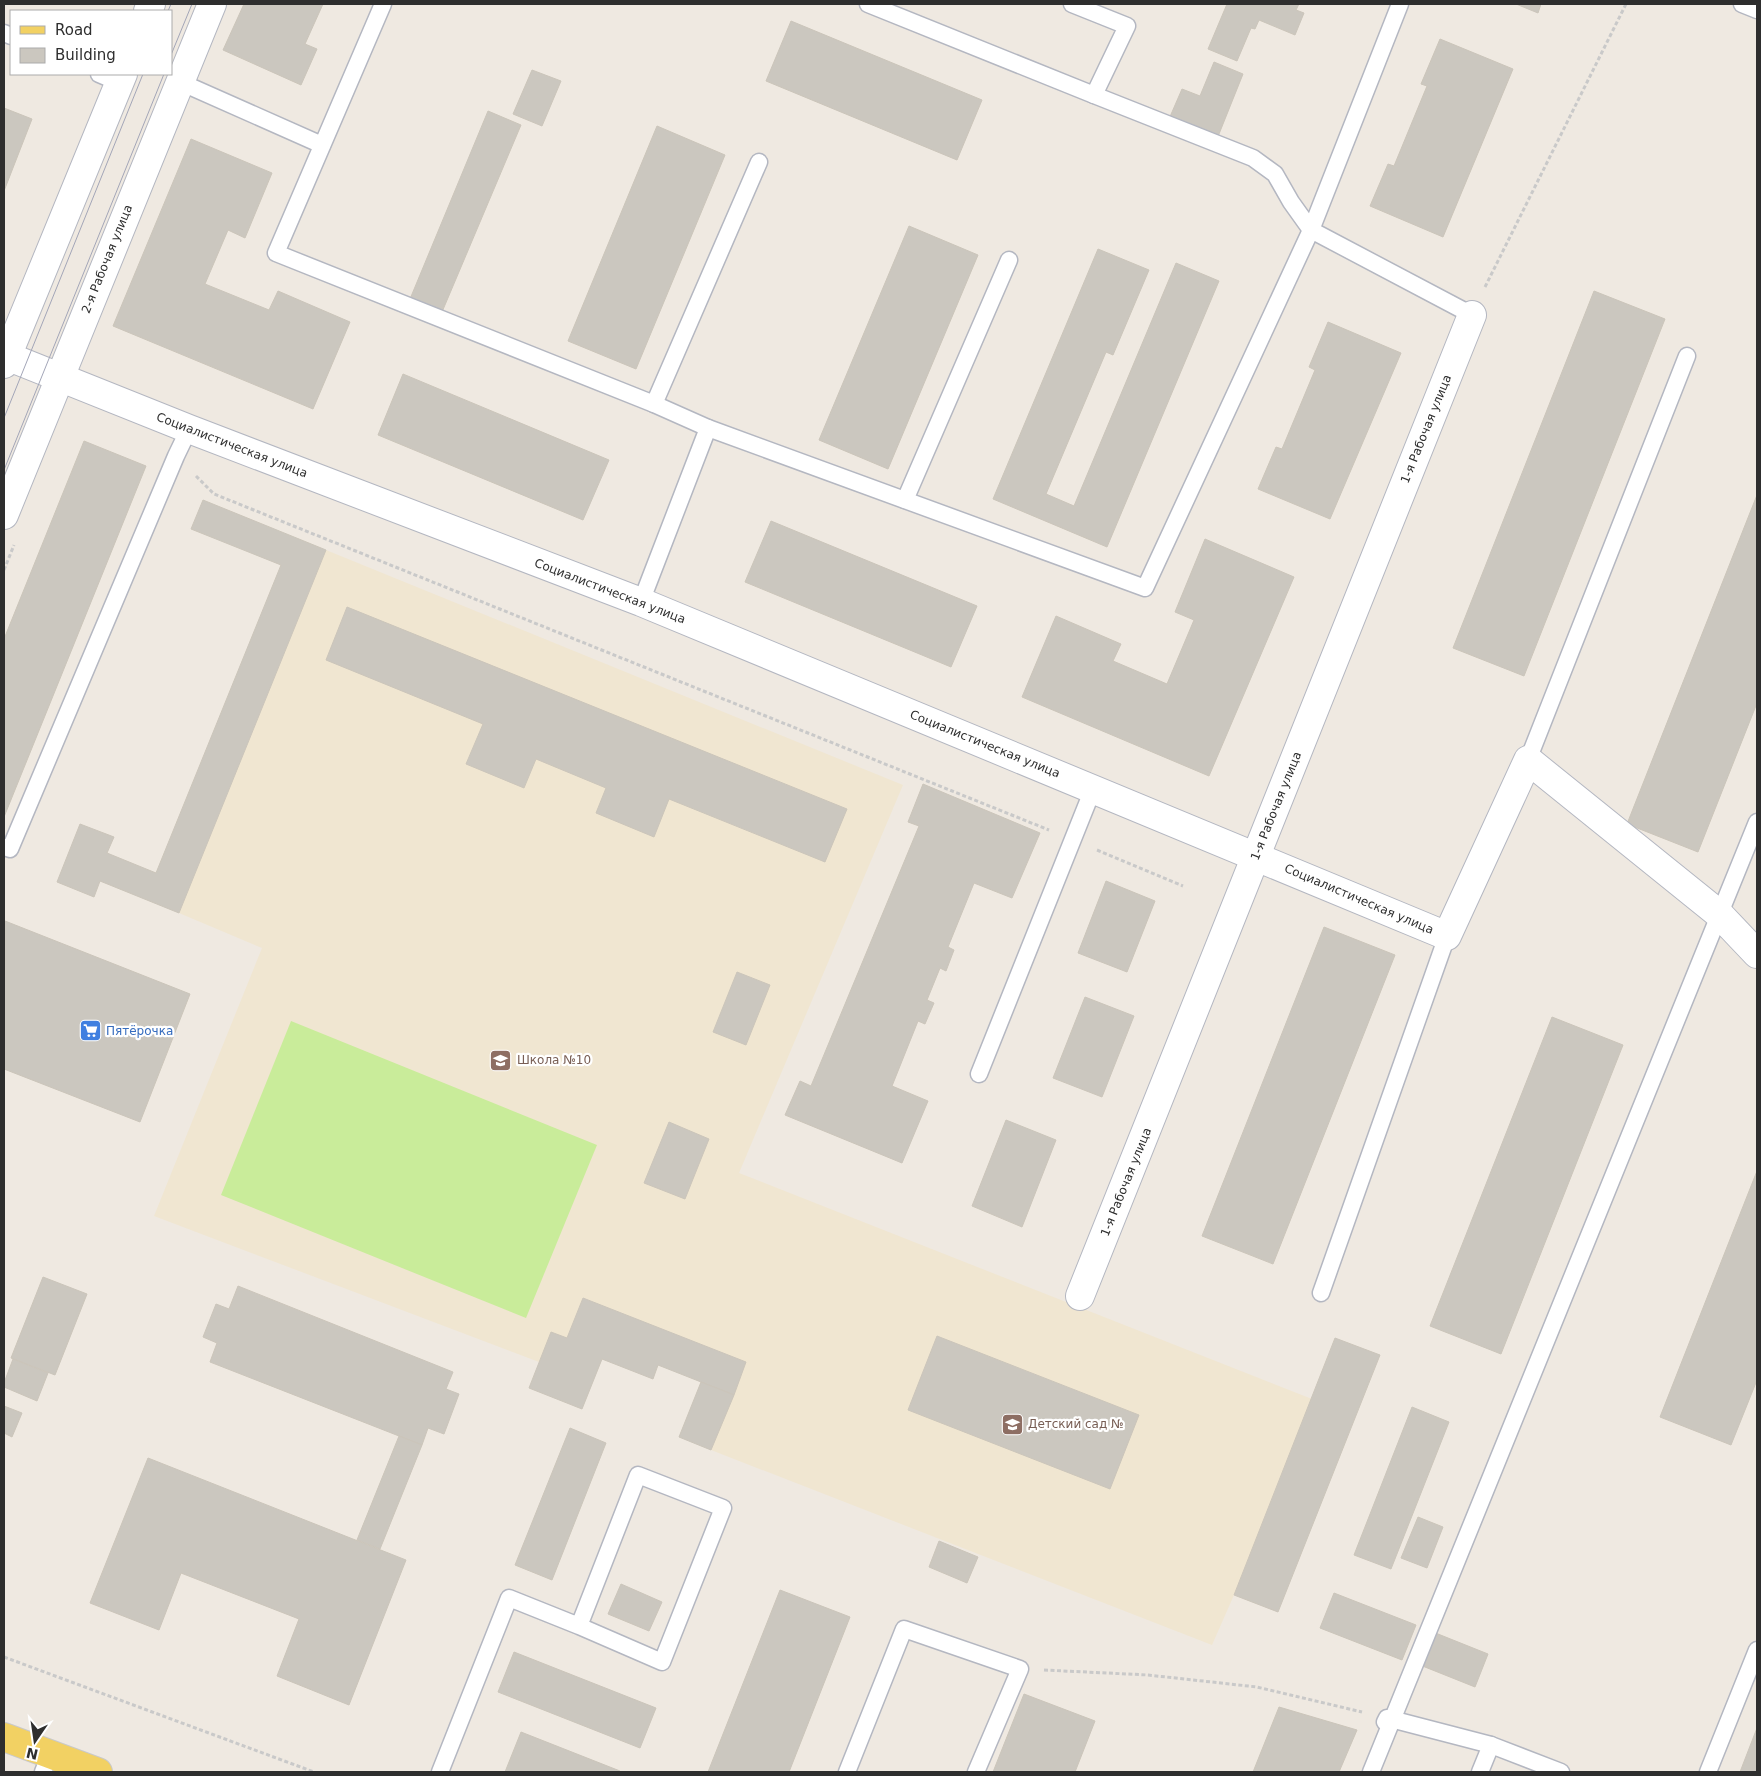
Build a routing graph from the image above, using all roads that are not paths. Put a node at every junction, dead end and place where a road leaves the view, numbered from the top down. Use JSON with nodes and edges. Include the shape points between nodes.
{"nodes":[{"id":1,"x":212,"y":4,"type":"edge"},
{"id":2,"x":383,"y":4,"type":"edge"},
{"id":3,"x":868,"y":4,"type":"edge"},
{"id":4,"x":1072,"y":4,"type":"edge"},
{"id":5,"x":1400,"y":4,"type":"edge"},
{"id":6,"x":1742,"y":4,"type":"edge"},
{"id":7,"x":1757,"y":10,"type":"edge"},
{"id":8,"x":114,"y":77,"type":"edge"},
{"id":9,"x":180,"y":82,"type":"junction"},
{"id":10,"x":1094,"y":95,"type":"junction"},
{"id":11,"x":322,"y":145,"type":"junction"},
{"id":12,"x":759,"y":162,"type":"dead end"},
{"id":13,"x":1311,"y":230,"type":"junction"},
{"id":14,"x":1009,"y":260,"type":"dead end"},
{"id":15,"x":1472,"y":314,"type":"joint"},
{"id":16,"x":1687,"y":356,"type":"dead end"},
{"id":17,"x":5,"y":358,"type":"edge"},
{"id":18,"x":59,"y":377,"type":"junction"},
{"id":19,"x":654,"y":404,"type":"junction"},
{"id":20,"x":708,"y":428,"type":"junction"},
{"id":21,"x":189,"y":429,"type":"junction"},
{"id":22,"x":905,"y":500,"type":"junction"},
{"id":23,"x":4,"y":515,"type":"edge"},
{"id":24,"x":641,"y":602,"type":"junction"},
{"id":25,"x":1528,"y":760,"type":"junction"},
{"id":26,"x":1093,"y":789,"type":"junction"},
{"id":27,"x":1757,"y":822,"type":"edge"},
{"id":28,"x":4,"y":847,"type":"edge"},
{"id":29,"x":1256,"y":856,"type":"junction"},
{"id":30,"x":1719,"y":914,"type":"junction"},
{"id":31,"x":1447,"y":936,"type":"junction"},
{"id":32,"x":1757,"y":954,"type":"edge"},
{"id":33,"x":979,"y":1074,"type":"dead end"},
{"id":34,"x":1322,"y":1293,"type":"dead end"},
{"id":35,"x":1080,"y":1296,"type":"dead end"},
{"id":36,"x":579,"y":1626,"type":"junction"},
{"id":37,"x":1757,"y":1650,"type":"edge"},
{"id":38,"x":4,"y":1737,"type":"edge"},
{"id":39,"x":1491,"y":1745,"type":"junction"},
{"id":40,"x":46,"y":1763,"type":"edge"},
{"id":41,"x":98,"y":1772,"type":"edge"},
{"id":42,"x":440,"y":1772,"type":"edge"},
{"id":43,"x":847,"y":1772,"type":"edge"},
{"id":44,"x":976,"y":1772,"type":"edge"},
{"id":45,"x":1365,"y":1772,"type":"edge"},
{"id":46,"x":1371,"y":1772,"type":"edge"},
{"id":47,"x":1480,"y":1772,"type":"edge"},
{"id":48,"x":1561,"y":1772,"type":"edge"},
{"id":49,"x":1708,"y":1772,"type":"edge"}],
"edges":[{"from":1,"to":9,"type":"street","name":"2-я Рабочая улица"},
{"from":2,"to":11,"type":"lane"},
{"from":3,"to":10,"type":"lane"},
{"from":4,"to":10,"type":"lane","via":[[1127,26]]},
{"from":5,"to":13,"type":"lane"},
{"from":6,"to":7,"type":"lane"},
{"from":8,"to":17,"type":"street"},
{"from":9,"to":11,"type":"lane"},
{"from":9,"to":18,"type":"street","name":"2-я Рабочая улица"},
{"from":10,"to":13,"type":"lane","via":[[1253,158],[1275,174]]},
{"from":11,"to":19,"type":"lane","via":[[276,253]]},
{"from":12,"to":19,"type":"lane"},
{"from":13,"to":15,"type":"lane"},
{"from":13,"to":22,"type":"lane","via":[[1145,588]]},
{"from":14,"to":22,"type":"lane"},
{"from":15,"to":29,"type":"street","name":"1-я Рабочая улица"},
{"from":16,"to":25,"type":"lane"},
{"from":17,"to":18,"type":"street","name":"Социалистическая улица"},
{"from":18,"to":21,"type":"street","name":"Социалистическая улица"},
{"from":18,"to":23,"type":"street","name":"2-я Рабочая улица"},
{"from":19,"to":20,"type":"lane"},
{"from":20,"to":22,"type":"lane"},
{"from":20,"to":24,"type":"lane"},
{"from":21,"to":24,"type":"street","name":"Социалистическая улица"},
{"from":21,"to":28,"type":"lane","via":[[10,849]]},
{"from":24,"to":26,"type":"street","name":"Социалистическая улица"},
{"from":25,"to":30,"type":"street"},
{"from":25,"to":31,"type":"street","name":"Социалистическая улица"},
{"from":26,"to":29,"type":"street","name":"Социалистическая улица"},
{"from":26,"to":33,"type":"lane"},
{"from":27,"to":30,"type":"lane"},
{"from":29,"to":31,"type":"street","name":"Социалистическая улица"},
{"from":29,"to":35,"type":"street","name":"1-я Рабочая улица"},
{"from":30,"to":32,"type":"street"},
{"from":30,"to":46,"type":"lane"},
{"from":31,"to":34,"type":"lane"},
{"from":36,"to":36,"type":"lane","via":[[662,1662],[723,1508],[638,1475]]},
{"from":36,"to":42,"type":"lane","via":[[509,1598]]},
{"from":37,"to":49,"type":"lane"},
{"from":38,"to":40,"type":"main road"},
{"from":39,"to":45,"type":"lane","via":[[1387,1718]]},
{"from":39,"to":47,"type":"lane"},
{"from":39,"to":48,"type":"lane"},
{"from":40,"to":41,"type":"main road"},
{"from":43,"to":44,"type":"lane","via":[[904,1629],[1020,1669]]}]}
